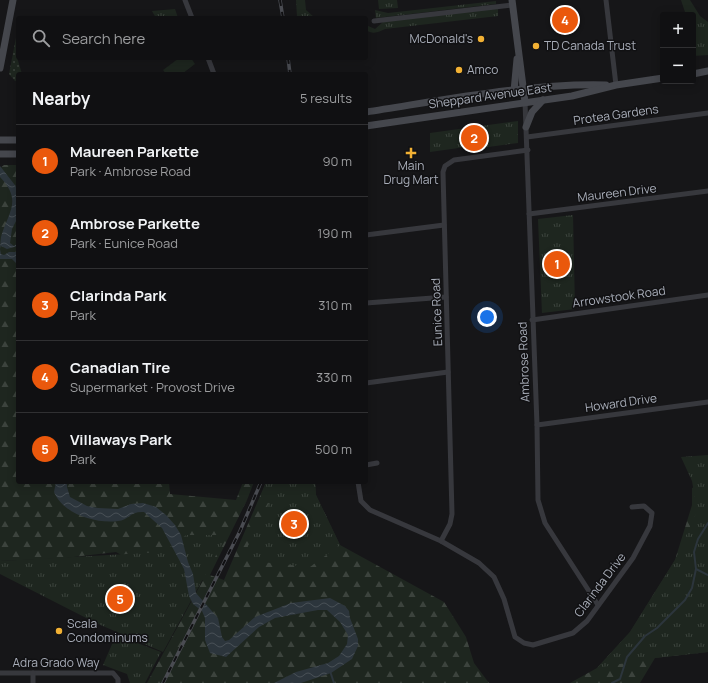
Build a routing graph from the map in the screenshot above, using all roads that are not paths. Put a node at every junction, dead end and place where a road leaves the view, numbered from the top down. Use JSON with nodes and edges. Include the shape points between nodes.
{"nodes":[{"id":1,"x":13,"y":0,"type":"edge"},
{"id":2,"x":186,"y":0,"type":"edge"},
{"id":3,"x":606,"y":0,"type":"edge"},
{"id":4,"x":512,"y":2,"type":"edge"},
{"id":5,"x":191,"y":16,"type":"edge"},
{"id":6,"x":374,"y":21,"type":"dead end"},
{"id":7,"x":518,"y":53,"type":"junction"},
{"id":8,"x":209,"y":60,"type":"edge"},
{"id":9,"x":0,"y":68,"type":"edge"},
{"id":10,"x":708,"y":71,"type":"edge"},
{"id":11,"x":213,"y":72,"type":"edge"},
{"id":12,"x":696,"y":73,"type":"edge"},
{"id":13,"x":660,"y":78,"type":"edge"},
{"id":14,"x":616,"y":85,"type":"junction"},
{"id":15,"x":524,"y":90,"type":"junction"},
{"id":16,"x":514,"y":91,"type":"junction"},
{"id":17,"x":543,"y":100,"type":"junction"},
{"id":18,"x":525,"y":102,"type":"junction"},
{"id":19,"x":368,"y":112,"type":"edge"},
{"id":20,"x":708,"y":113,"type":"edge"},
{"id":21,"x":368,"y":126,"type":"edge"},
{"id":22,"x":526,"y":126,"type":"junction"},
{"id":23,"x":527,"y":137,"type":"junction"},
{"id":24,"x":0,"y":140,"type":"edge"},
{"id":25,"x":16,"y":140,"type":"edge"},
{"id":26,"x":528,"y":150,"type":"junction"},
{"id":27,"x":0,"y":154,"type":"edge"},
{"id":28,"x":16,"y":154,"type":"edge"},
{"id":29,"x":708,"y":191,"type":"edge"},
{"id":30,"x":529,"y":214,"type":"junction"},
{"id":31,"x":444,"y":225,"type":"junction"},
{"id":32,"x":368,"y":235,"type":"edge"},
{"id":33,"x":708,"y":295,"type":"edge"},
{"id":34,"x":446,"y":297,"type":"junction"},
{"id":35,"x":368,"y":303,"type":"edge"},
{"id":36,"x":532,"y":320,"type":"junction"},
{"id":37,"x":448,"y":372,"type":"junction"},
{"id":38,"x":368,"y":383,"type":"edge"},
{"id":39,"x":708,"y":402,"type":"edge"},
{"id":40,"x":537,"y":425,"type":"junction"},
{"id":41,"x":377,"y":463,"type":"dead end"},
{"id":42,"x":368,"y":465,"type":"edge"},
{"id":43,"x":358,"y":484,"type":"edge"},
{"id":44,"x":632,"y":507,"type":"dead end"},
{"id":45,"x":441,"y":541,"type":"junction"},
{"id":46,"x":598,"y":606,"type":"junction"},
{"id":47,"x":0,"y":673,"type":"edge"},
{"id":48,"x":32,"y":673,"type":"junction"},
{"id":49,"x":33,"y":683,"type":"edge"},
{"id":50,"x":118,"y":683,"type":"edge"}],
"edges":[{"from":1,"to":9,"type":"main road"},
{"from":2,"to":5,"type":"street"},
{"from":3,"to":14,"type":"street"},
{"from":4,"to":6,"type":"street"},
{"from":4,"to":7,"type":"main road"},
{"from":7,"to":15,"type":"main road"},
{"from":7,"to":16,"type":"main road"},
{"from":8,"to":11,"type":"street"},
{"from":10,"to":12,"type":"main road"},
{"from":13,"to":14,"type":"main road","name":"Sheppard Avenue East"},
{"from":14,"to":15,"type":"main road","name":"Sheppard Avenue East","via":[[574,84]]},
{"from":14,"to":17,"type":"main road","name":"Sheppard Avenue East"},
{"from":15,"to":16,"type":"main road","name":"Sheppard Avenue East"},
{"from":15,"to":18,"type":"main road"},
{"from":16,"to":19,"type":"main road","name":"Sheppard Avenue East"},
{"from":17,"to":18,"type":"main road","name":"Sheppard Avenue East"},
{"from":17,"to":22,"type":"main road","via":[[532,112]]},
{"from":18,"to":21,"type":"main road","name":"Sheppard Avenue East"},
{"from":18,"to":22,"type":"street","name":"Ambrose Road"},
{"from":20,"to":23,"type":"street","name":"Protea Gardens"},
{"from":22,"to":23,"type":"street","name":"Ambrose Road"},
{"from":23,"to":26,"type":"street","name":"Ambrose Road"},
{"from":24,"to":25,"type":"main road"},
{"from":26,"to":30,"type":"street","name":"Ambrose Road"},
{"from":26,"to":31,"type":"street","name":"Eunice Road","via":[[454,160],[445,166]]},
{"from":27,"to":28,"type":"main road"},
{"from":29,"to":30,"type":"street","name":"Maureen Drive"},
{"from":30,"to":36,"type":"street","name":"Ambrose Road"},
{"from":31,"to":32,"type":"street"},
{"from":31,"to":34,"type":"street","name":"Eunice Road"},
{"from":33,"to":36,"type":"street","name":"Arrowstook Road"},
{"from":34,"to":35,"type":"street"},
{"from":34,"to":37,"type":"street","name":"Eunice Road"},
{"from":36,"to":40,"type":"street","name":"Ambrose Road"},
{"from":37,"to":38,"type":"street"},
{"from":37,"to":45,"type":"street","name":"Eunice Road","via":[[452,514]]},
{"from":39,"to":40,"type":"street","name":"Howard Drive"},
{"from":40,"to":46,"type":"street","name":"Ambrose Road","via":[[538,500],[545,523]]},
{"from":41,"to":42,"type":"street"},
{"from":43,"to":45,"type":"street","name":"Clarinda Drive","via":[[361,502],[370,510]]},
{"from":44,"to":46,"type":"street","name":"Clarinda Drive","via":[[644,506],[652,513],[650,526],[633,558]]},
{"from":45,"to":46,"type":"street","name":"Clarinda Drive","via":[[479,563],[494,577],[515,637],[524,643],[533,645],[573,633],[587,621]]},
{"from":47,"to":48,"type":"street","name":"Adra Grado Way"},
{"from":48,"to":49,"type":"street"},
{"from":48,"to":50,"type":"street","name":"Adra Grado Way","via":[[113,673]]}]}
